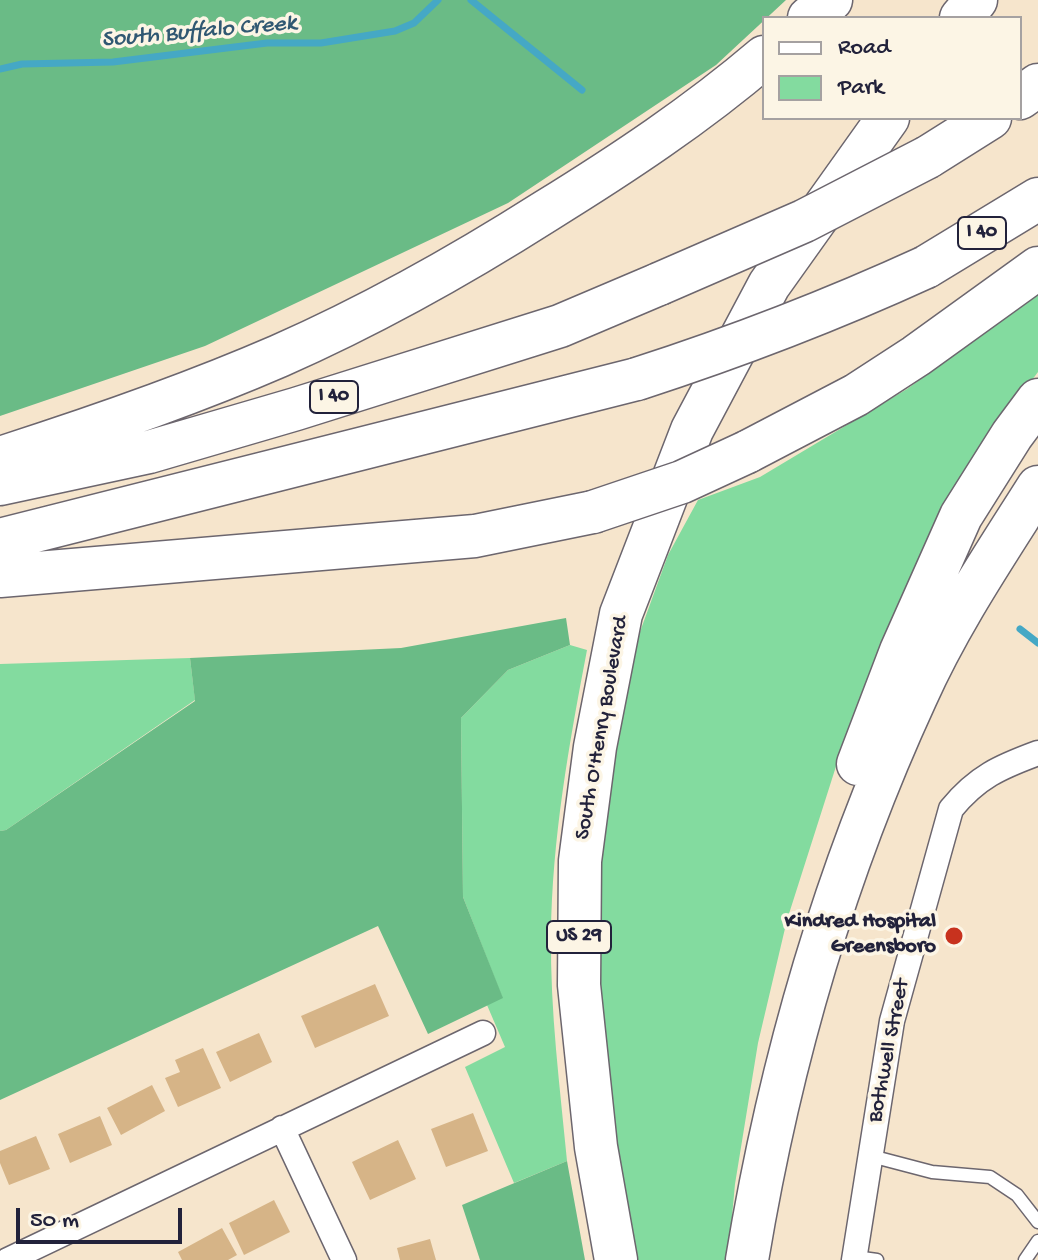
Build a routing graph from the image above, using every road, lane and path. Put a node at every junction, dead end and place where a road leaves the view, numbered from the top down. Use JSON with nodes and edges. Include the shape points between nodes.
{"nodes":[{"id":1,"x":831,"y":0,"type":"edge"},
{"id":2,"x":976,"y":0,"type":"edge"},
{"id":3,"x":811,"y":16,"type":"edge"},
{"id":4,"x":963,"y":16,"type":"edge"},
{"id":5,"x":762,"y":59,"type":"edge"},
{"id":6,"x":887,"y":120,"type":"edge"},
{"id":7,"x":987,"y":120,"type":"edge"},
{"id":8,"x":1038,"y":199,"type":"edge"},
{"id":9,"x":1038,"y":268,"type":"edge"},
{"id":10,"x":1038,"y":400,"type":"edge"},
{"id":11,"x":0,"y":458,"type":"edge"},
{"id":12,"x":0,"y":484,"type":"edge"},
{"id":13,"x":1038,"y":487,"type":"edge"},
{"id":14,"x":0,"y":540,"type":"edge"},
{"id":15,"x":0,"y":576,"type":"edge"},
{"id":16,"x":1038,"y":753,"type":"edge"},
{"id":17,"x":483,"y":1033,"type":"dead end"},
{"id":18,"x":783,"y":1080,"type":"junction"},
{"id":19,"x":282,"y":1128,"type":"junction"},
{"id":20,"x":871,"y":1156,"type":"junction"},
{"id":21,"x":1038,"y":1222,"type":"edge"},
{"id":22,"x":1038,"y":1241,"type":"edge"},
{"id":23,"x":862,"y":1259,"type":"edge"},
{"id":24,"x":8,"y":1260,"type":"edge"},
{"id":25,"x":344,"y":1260,"type":"edge"},
{"id":26,"x":616,"y":1260,"type":"edge"},
{"id":27,"x":747,"y":1260,"type":"edge"},
{"id":28,"x":1025,"y":1260,"type":"edge"}],
"edges":[{"from":1,"to":3,"type":"highway"},
{"from":2,"to":4,"type":"highway"},
{"from":5,"to":11,"type":"highway","via":[[618,167],[405,294],[280,356],[95,428]]},
{"from":6,"to":26,"type":"highway","name":"South O'Henry Boulevard","number":"US 29","via":[[769,285],[692,430],[621,614],[595,747],[579,877],[579,985],[596,1147]]},
{"from":7,"to":12,"type":"highway","number":"I 40","bridge":true,"via":[[804,221],[560,326],[149,452]]},
{"from":8,"to":14,"type":"highway","number":"I 40","bridge":true,"via":[[926,267],[838,307],[637,379]]},
{"from":9,"to":15,"type":"highway","bridge":true,"via":[[856,395],[682,482],[593,512],[475,536]]},
{"from":10,"to":18,"type":"highway","via":[[961,516],[861,753],[796,986]]},
{"from":13,"to":18,"type":"highway","via":[[957,616],[916,695],[857,835]]},
{"from":16,"to":20,"type":"street","name":"Bothwell Street","via":[[969,787],[951,809],[892,1021]]},
{"from":17,"to":19,"type":"street"},
{"from":18,"to":27,"type":"highway"},
{"from":19,"to":24,"type":"street"},
{"from":19,"to":25,"type":"street"},
{"from":20,"to":21,"type":"lane","via":[[932,1172],[990,1177],[1017,1195]]},
{"from":20,"to":23,"type":"street","name":"Bothwell Street"},
{"from":22,"to":28,"type":"lane"}]}
